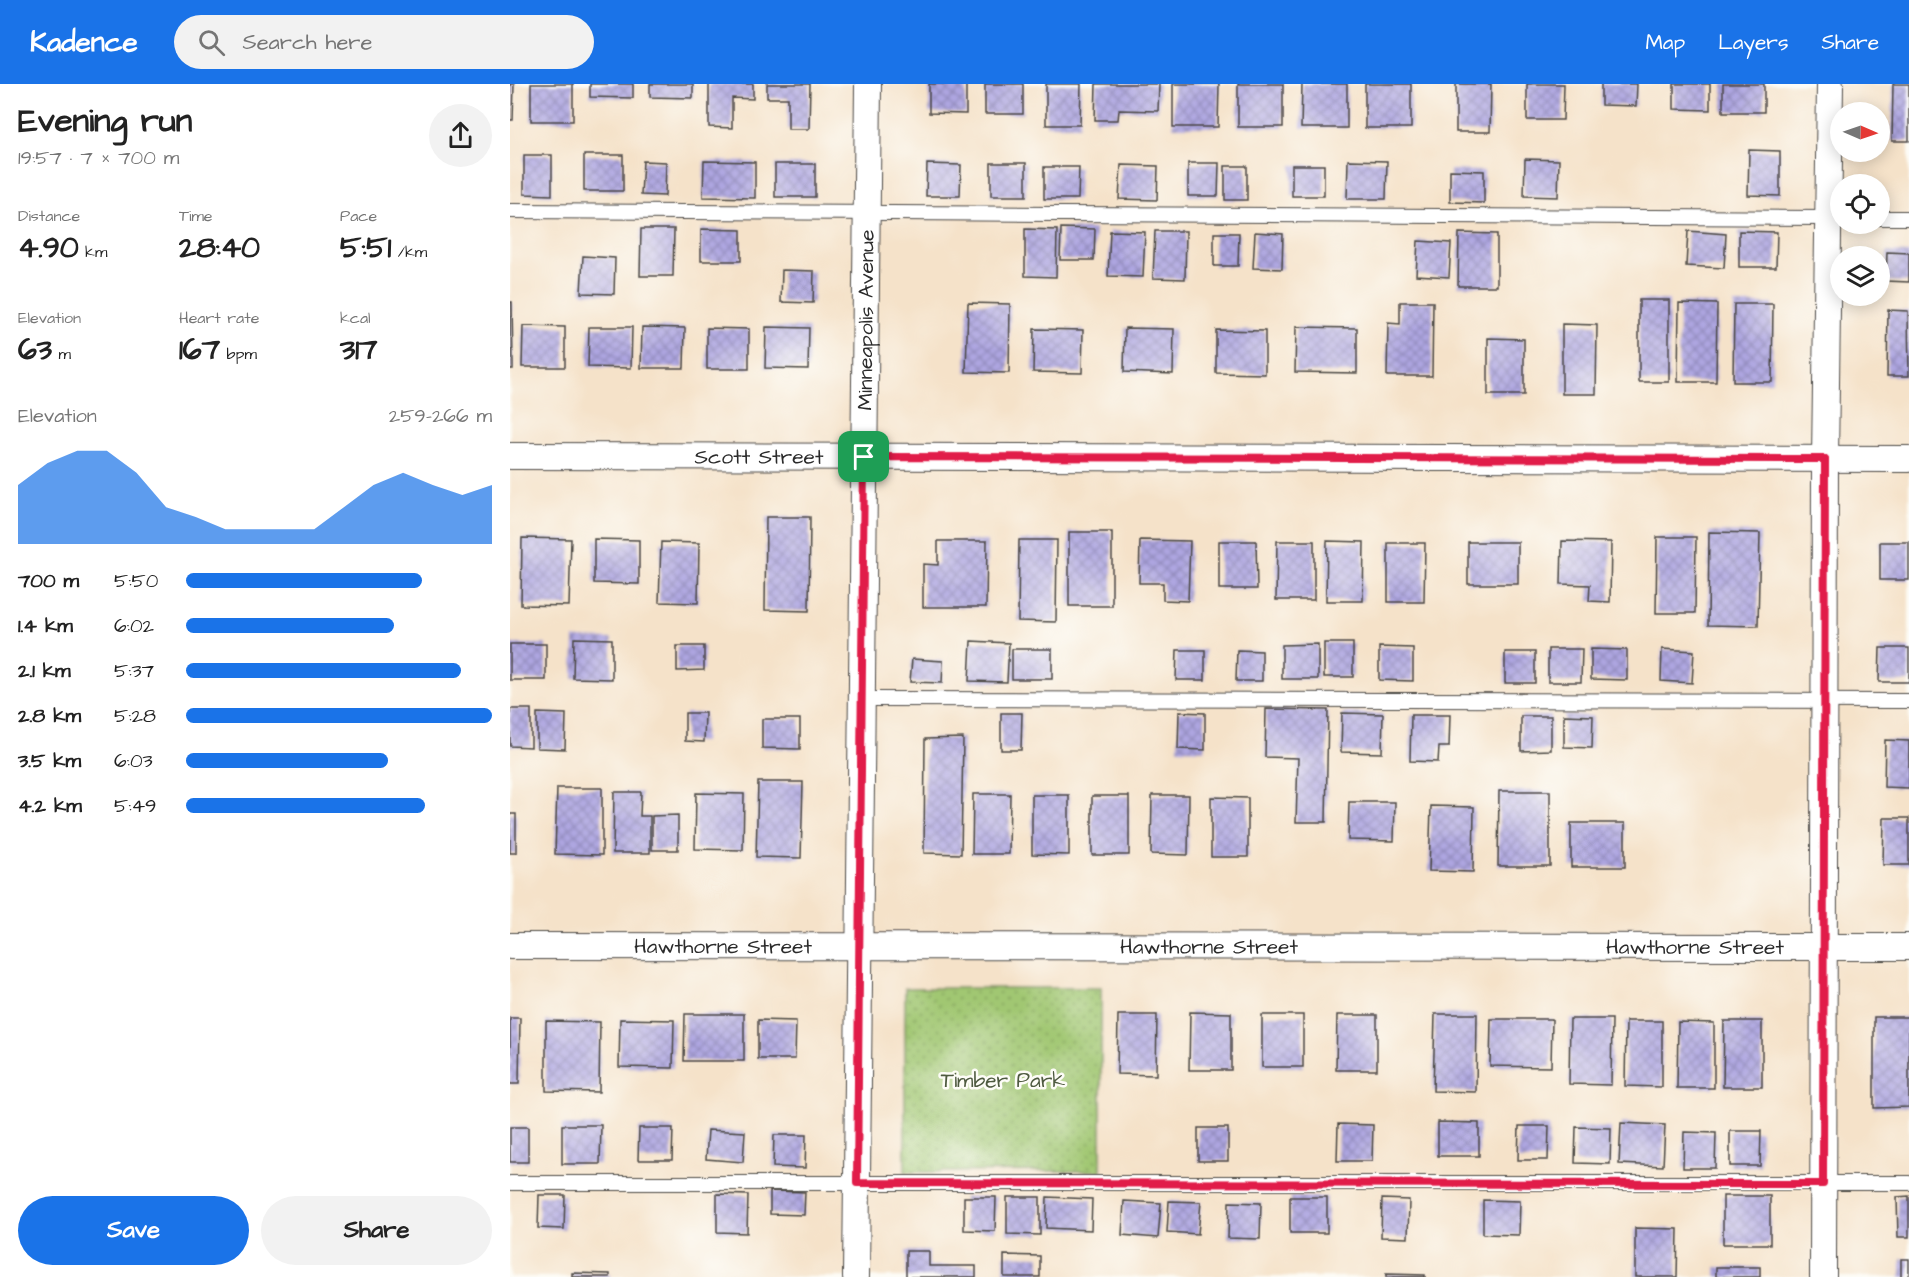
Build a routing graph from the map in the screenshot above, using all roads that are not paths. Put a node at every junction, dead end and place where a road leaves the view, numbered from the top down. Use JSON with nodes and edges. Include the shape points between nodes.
{"nodes":[{"id":1,"x":868,"y":84,"type":"edge"},
{"id":2,"x":1830,"y":84,"type":"edge"},
{"id":3,"x":1833,"y":174,"type":"edge"},
{"id":4,"x":510,"y":211,"type":"edge"},
{"id":5,"x":867,"y":212,"type":"junction"},
{"id":6,"x":1830,"y":218,"type":"edge"},
{"id":7,"x":1890,"y":218,"type":"edge"},
{"id":8,"x":1909,"y":218,"type":"edge"},
{"id":9,"x":1833,"y":234,"type":"edge"},
{"id":10,"x":510,"y":456,"type":"edge"},
{"id":11,"x":864,"y":457,"type":"junction"},
{"id":12,"x":1825,"y":459,"type":"junction"},
{"id":13,"x":1909,"y":459,"type":"edge"},
{"id":14,"x":862,"y":699,"type":"junction"},
{"id":15,"x":1825,"y":700,"type":"junction"},
{"id":16,"x":1909,"y":701,"type":"edge"},
{"id":17,"x":860,"y":945,"type":"junction"},
{"id":18,"x":510,"y":946,"type":"edge"},
{"id":19,"x":1825,"y":947,"type":"junction"},
{"id":20,"x":1909,"y":947,"type":"edge"},
{"id":21,"x":510,"y":1183,"type":"edge"},
{"id":22,"x":857,"y":1183,"type":"junction"},
{"id":23,"x":1909,"y":1183,"type":"edge"},
{"id":24,"x":1823,"y":1184,"type":"junction"},
{"id":25,"x":856,"y":1277,"type":"edge"},
{"id":26,"x":1822,"y":1277,"type":"edge"}],
"edges":[{"from":1,"to":5,"type":"street","name":"Minneapolis Avenue"},
{"from":2,"to":3,"type":"street"},
{"from":4,"to":5,"type":"lane"},
{"from":5,"to":6,"type":"lane"},
{"from":5,"to":11,"type":"street","name":"Minneapolis Avenue"},
{"from":7,"to":8,"type":"lane"},
{"from":9,"to":12,"type":"street"},
{"from":10,"to":11,"type":"street","name":"Scott Street"},
{"from":11,"to":12,"type":"street","name":"Scott Street"},
{"from":11,"to":14,"type":"street","name":"Minneapolis Avenue"},
{"from":12,"to":13,"type":"street","name":"Scott Street"},
{"from":12,"to":15,"type":"street"},
{"from":14,"to":15,"type":"lane"},
{"from":14,"to":17,"type":"street","name":"Minneapolis Avenue"},
{"from":15,"to":16,"type":"lane"},
{"from":15,"to":19,"type":"street"},
{"from":17,"to":18,"type":"street","name":"Hawthorne Street"},
{"from":17,"to":19,"type":"street","name":"Hawthorne Street"},
{"from":17,"to":22,"type":"street","name":"Minneapolis Avenue"},
{"from":19,"to":20,"type":"street","name":"Hawthorne Street"},
{"from":19,"to":24,"type":"street"},
{"from":21,"to":22,"type":"lane"},
{"from":22,"to":24,"type":"lane"},
{"from":22,"to":25,"type":"street","name":"Minneapolis Avenue"},
{"from":23,"to":24,"type":"lane"},
{"from":24,"to":26,"type":"street"}]}
